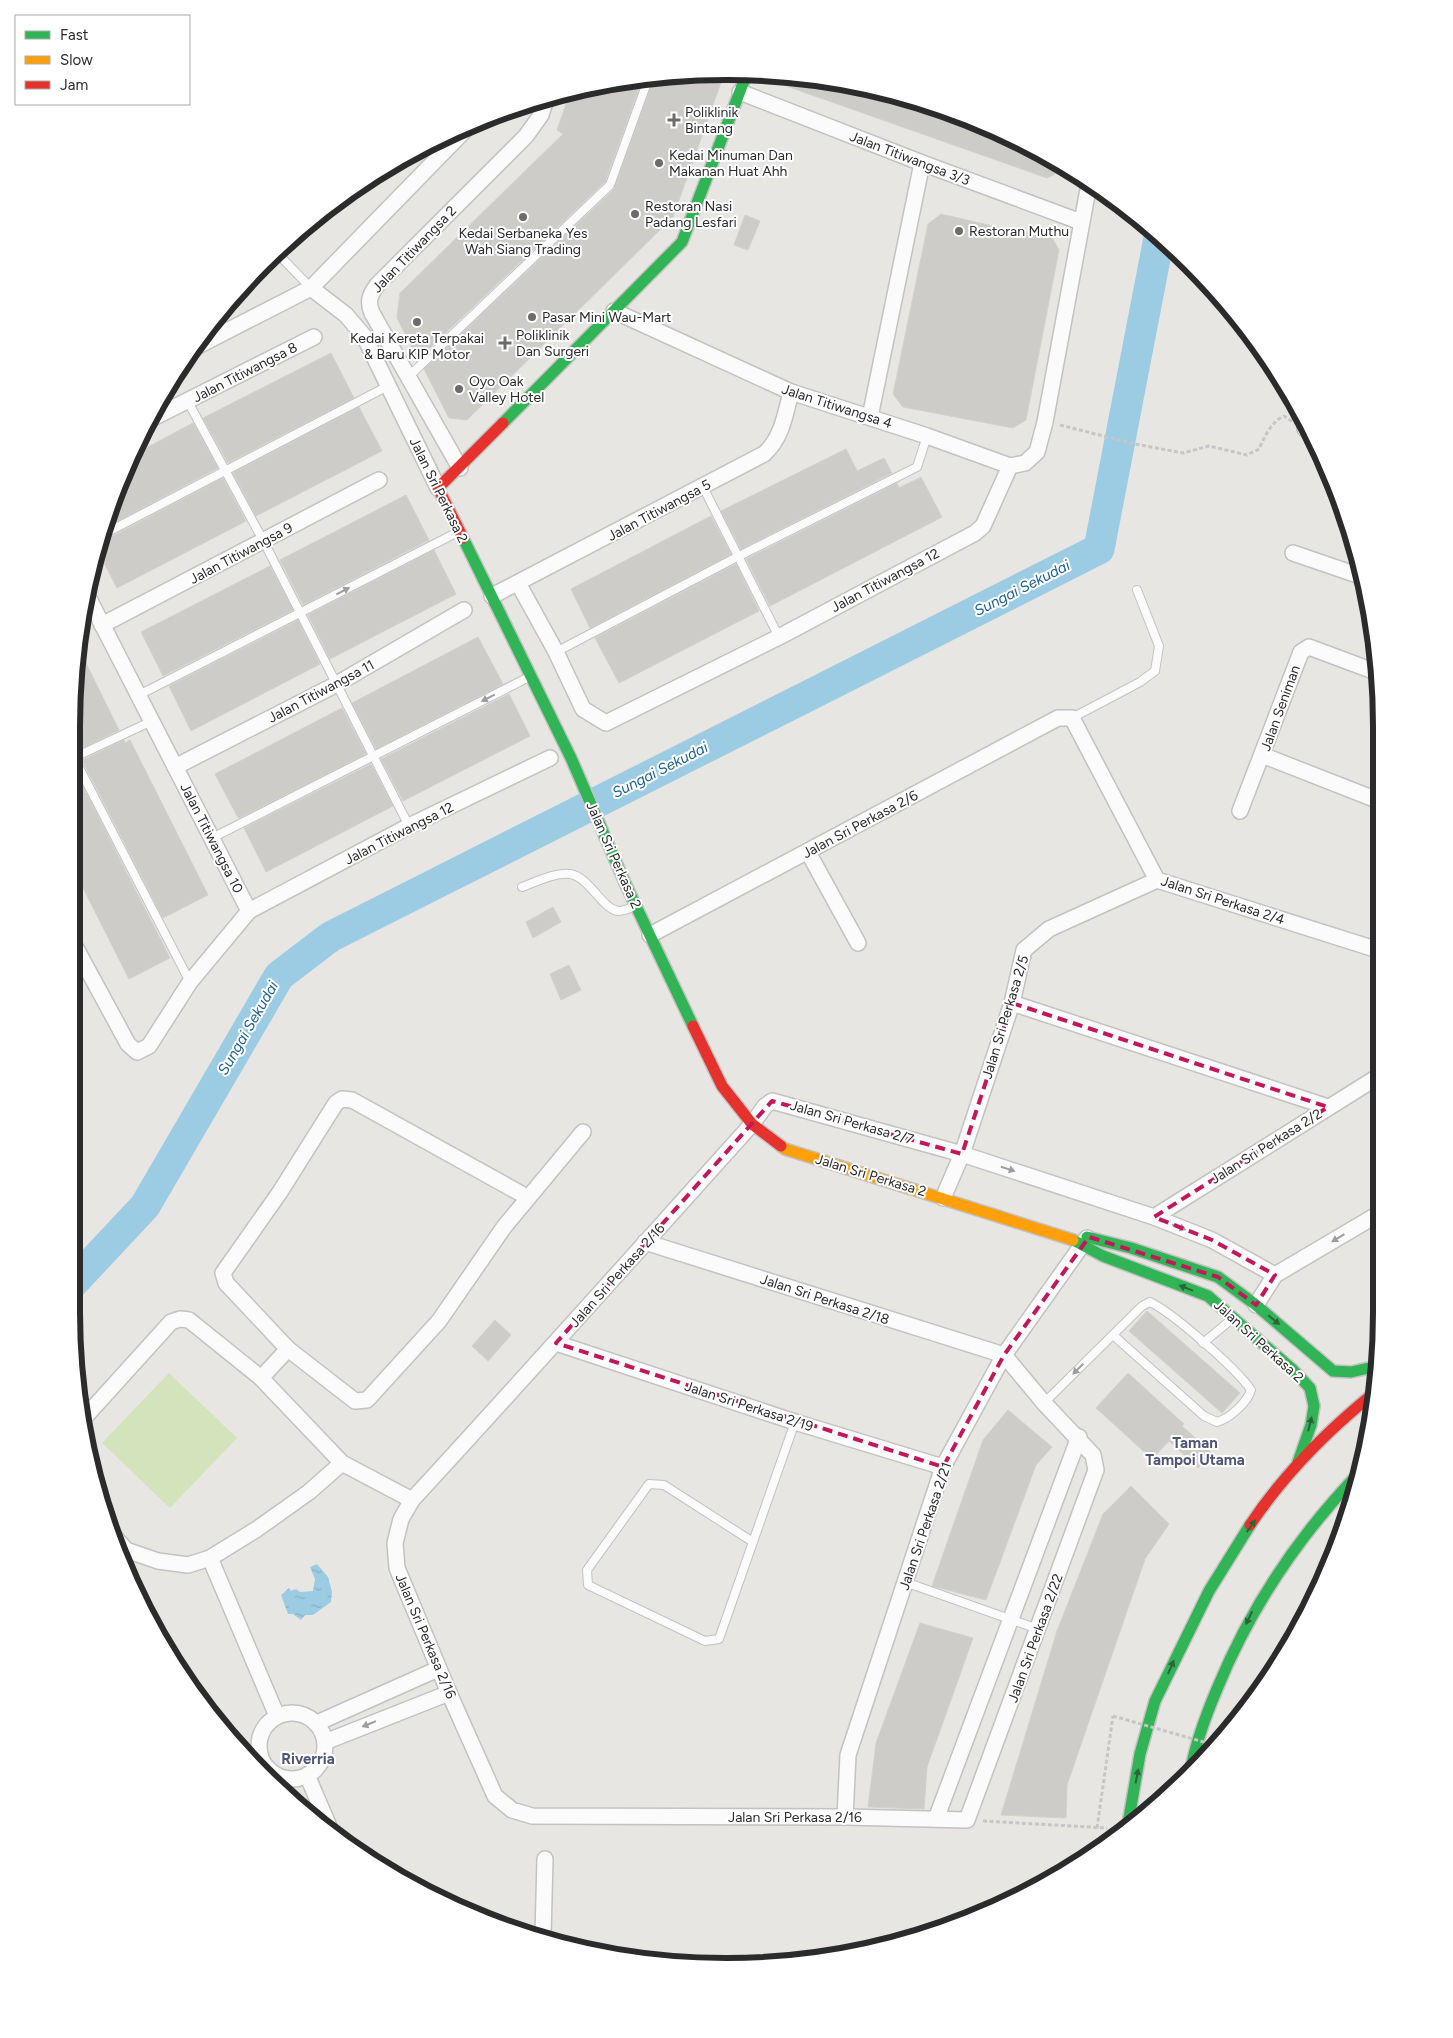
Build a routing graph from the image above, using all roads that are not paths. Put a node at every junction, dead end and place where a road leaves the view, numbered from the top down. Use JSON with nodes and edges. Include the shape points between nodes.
{"nodes":[{"id":1,"x":744,"y":80,"type":"edge"},
{"id":2,"x":645,"y":86,"type":"edge"},
{"id":3,"x":740,"y":92,"type":"junction"},
{"id":4,"x":544,"y":107,"type":"edge"},
{"id":5,"x":443,"y":146,"type":"edge"},
{"id":6,"x":922,"y":163,"type":"junction"},
{"id":7,"x":1088,"y":190,"type":"edge"},
{"id":8,"x":1081,"y":222,"type":"junction"},
{"id":9,"x":281,"y":257,"type":"edge"},
{"id":10,"x":311,"y":288,"type":"junction"},
{"id":11,"x":614,"y":311,"type":"junction"},
{"id":12,"x":314,"y":337,"type":"dead end"},
{"id":13,"x":208,"y":341,"type":"edge"},
{"id":14,"x":408,"y":377,"type":"junction"},
{"id":15,"x":388,"y":386,"type":"junction"},
{"id":16,"x":791,"y":392,"type":"junction"},
{"id":17,"x":187,"y":400,"type":"junction"},
{"id":18,"x":162,"y":413,"type":"edge"},
{"id":19,"x":870,"y":417,"type":"junction"},
{"id":20,"x":927,"y":436,"type":"junction"},
{"id":21,"x":1010,"y":466,"type":"junction"},
{"id":22,"x":460,"y":468,"type":"junction"},
{"id":23,"x":226,"y":469,"type":"junction"},
{"id":24,"x":379,"y":480,"type":"dead end"},
{"id":25,"x":703,"y":487,"type":"junction"},
{"id":26,"x":438,"y":488,"type":"junction"},
{"id":27,"x":111,"y":531,"type":"edge"},
{"id":28,"x":460,"y":531,"type":"junction"},
{"id":29,"x":264,"y":542,"type":"junction"},
{"id":30,"x":1293,"y":553,"type":"dead end"},
{"id":31,"x":737,"y":557,"type":"junction"},
{"id":32,"x":1355,"y":574,"type":"edge"},
{"id":33,"x":518,"y":583,"type":"junction"},
{"id":34,"x":1137,"y":590,"type":"dead end"},
{"id":35,"x":492,"y":596,"type":"junction"},
{"id":36,"x":91,"y":604,"type":"edge"},
{"id":37,"x":464,"y":610,"type":"dead end"},
{"id":38,"x":300,"y":613,"type":"junction"},
{"id":39,"x":102,"y":625,"type":"junction"},
{"id":40,"x":779,"y":637,"type":"junction"},
{"id":41,"x":556,"y":652,"type":"junction"},
{"id":42,"x":1370,"y":670,"type":"edge"},
{"id":43,"x":531,"y":675,"type":"junction"},
{"id":44,"x":335,"y":685,"type":"junction"},
{"id":45,"x":139,"y":695,"type":"junction"},
{"id":46,"x":1072,"y":718,"type":"junction"},
{"id":47,"x":152,"y":721,"type":"junction"},
{"id":48,"x":80,"y":752,"type":"edge"},
{"id":49,"x":1262,"y":755,"type":"junction"},
{"id":50,"x":372,"y":757,"type":"junction"},
{"id":51,"x":550,"y":758,"type":"dead end"},
{"id":52,"x":175,"y":767,"type":"junction"},
{"id":53,"x":80,"y":771,"type":"edge"},
{"id":54,"x":1373,"y":798,"type":"edge"},
{"id":55,"x":1240,"y":811,"type":"dead end"},
{"id":56,"x":408,"y":826,"type":"junction"},
{"id":57,"x":212,"y":838,"type":"junction"},
{"id":58,"x":808,"y":852,"type":"junction"},
{"id":59,"x":1156,"y":880,"type":"junction"},
{"id":60,"x":522,"y":887,"type":"dead end"},
{"id":61,"x":636,"y":906,"type":"junction"},
{"id":62,"x":249,"y":911,"type":"junction"},
{"id":63,"x":650,"y":935,"type":"junction"},
{"id":64,"x":858,"y":943,"type":"dead end"},
{"id":65,"x":1373,"y":948,"type":"edge"},
{"id":66,"x":80,"y":956,"type":"edge"},
{"id":67,"x":190,"y":982,"type":"junction"},
{"id":68,"x":1012,"y":1003,"type":"junction"},
{"id":69,"x":1373,"y":1083,"type":"edge"},
{"id":70,"x":1328,"y":1107,"type":"junction"},
{"id":71,"x":752,"y":1124,"type":"junction"},
{"id":72,"x":584,"y":1132,"type":"dead end"},
{"id":73,"x":962,"y":1154,"type":"junction"},
{"id":74,"x":527,"y":1197,"type":"junction"},
{"id":75,"x":943,"y":1198,"type":"junction"},
{"id":76,"x":1154,"y":1217,"type":"junction"},
{"id":77,"x":1373,"y":1217,"type":"edge"},
{"id":78,"x":1082,"y":1241,"type":"junction"},
{"id":79,"x":646,"y":1242,"type":"junction"},
{"id":80,"x":1275,"y":1275,"type":"junction"},
{"id":81,"x":1256,"y":1305,"type":"junction"},
{"id":82,"x":1234,"y":1317,"type":"junction"},
{"id":83,"x":1113,"y":1335,"type":"junction"},
{"id":84,"x":556,"y":1343,"type":"junction"},
{"id":85,"x":1203,"y":1343,"type":"junction"},
{"id":86,"x":288,"y":1349,"type":"junction"},
{"id":87,"x":1004,"y":1355,"type":"junction"},
{"id":88,"x":1370,"y":1368,"type":"edge"},
{"id":89,"x":260,"y":1378,"type":"junction"},
{"id":90,"x":1367,"y":1397,"type":"edge"},
{"id":91,"x":1044,"y":1403,"type":"junction"},
{"id":92,"x":88,"y":1413,"type":"edge"},
{"id":93,"x":795,"y":1422,"type":"junction"},
{"id":94,"x":1079,"y":1437,"type":"junction"},
{"id":95,"x":342,"y":1464,"type":"junction"},
{"id":96,"x":943,"y":1468,"type":"junction"},
{"id":97,"x":1295,"y":1470,"type":"junction"},
{"id":98,"x":1350,"y":1481,"type":"edge"},
{"id":99,"x":412,"y":1500,"type":"junction"},
{"id":100,"x":1344,"y":1502,"type":"edge"},
{"id":101,"x":1325,"y":1506,"type":"junction"},
{"id":102,"x":753,"y":1542,"type":"junction"},
{"id":103,"x":128,"y":1556,"type":"edge"},
{"id":104,"x":210,"y":1558,"type":"junction"},
{"id":105,"x":905,"y":1582,"type":"junction"},
{"id":106,"x":1011,"y":1620,"type":"junction"},
{"id":107,"x":1038,"y":1629,"type":"junction"},
{"id":108,"x":438,"y":1668,"type":"junction"},
{"id":109,"x":448,"y":1693,"type":"junction"},
{"id":110,"x":277,"y":1716,"type":"junction"},
{"id":111,"x":317,"y":1723,"type":"junction"},
{"id":112,"x":325,"y":1742,"type":"junction"},
{"id":113,"x":1192,"y":1760,"type":"edge"},
{"id":114,"x":273,"y":1772,"type":"edge"},
{"id":115,"x":275,"y":1774,"type":"edge"},
{"id":116,"x":307,"y":1775,"type":"junction"},
{"id":117,"x":1130,"y":1816,"type":"edge"},
{"id":118,"x":844,"y":1817,"type":"junction"},
{"id":119,"x":326,"y":1818,"type":"edge"},
{"id":120,"x":936,"y":1819,"type":"junction"},
{"id":121,"x":968,"y":1820,"type":"joint"},
{"id":122,"x":545,"y":1859,"type":"dead end"},
{"id":123,"x":543,"y":1931,"type":"edge"}],
"edges":[{"from":1,"to":3,"type":"main road"},
{"from":2,"to":14,"type":"lane","via":[[610,185]]},
{"from":3,"to":6,"type":"street","name":"Jalan Titiwangsa 3/3"},
{"from":3,"to":11,"type":"main road","via":[[682,242]]},
{"from":4,"to":14,"type":"street","name":"Jalan Titiwangsa 2","via":[[526,136],[370,295],[369,305]]},
{"from":5,"to":10,"type":"street"},
{"from":6,"to":8,"type":"street","name":"Jalan Titiwangsa 3/3"},
{"from":6,"to":19,"type":"street"},
{"from":7,"to":8,"type":"street"},
{"from":8,"to":21,"type":"street","via":[[1037,452],[1025,463]]},
{"from":9,"to":10,"type":"lane"},
{"from":10,"to":13,"type":"street"},
{"from":10,"to":15,"type":"street","name":"Jalan Sri Perkasa 2","via":[[346,315],[364,336]]},
{"from":11,"to":16,"type":"street","name":"Jalan Titiwangsa 4"},
{"from":11,"to":22,"type":"main road"},
{"from":12,"to":17,"type":"street","name":"Jalan Titiwangsa 8"},
{"from":14,"to":22,"type":"street","name":"Jalan Titiwangsa 2"},
{"from":15,"to":23,"type":"lane"},
{"from":15,"to":26,"type":"street","name":"Jalan Sri Perkasa 2"},
{"from":16,"to":19,"type":"street","name":"Jalan Titiwangsa 4"},
{"from":16,"to":25,"type":"street","name":"Jalan Titiwangsa 5","via":[[780,434],[773,446]]},
{"from":17,"to":18,"type":"street","name":"Jalan Titiwangsa 8"},
{"from":17,"to":23,"type":"lane"},
{"from":19,"to":20,"type":"street","name":"Jalan Titiwangsa 4"},
{"from":20,"to":21,"type":"street","name":"Jalan Titiwangsa 4"},
{"from":20,"to":31,"type":"lane","via":[[917,467]]},
{"from":21,"to":40,"type":"street","name":"Jalan Titiwangsa 12","via":[[983,526],[975,533]]},
{"from":22,"to":26,"type":"main road"},
{"from":23,"to":27,"type":"lane"},
{"from":23,"to":29,"type":"lane"},
{"from":24,"to":29,"type":"street","name":"Jalan Titiwangsa 9"},
{"from":25,"to":31,"type":"lane"},
{"from":25,"to":33,"type":"street","name":"Jalan Titiwangsa 5"},
{"from":26,"to":28,"type":"main road","name":"Jalan Sri Perkasa 2"},
{"from":28,"to":35,"type":"main road","name":"Jalan Sri Perkasa 2"},
{"from":38,"to":28,"type":"lane","one_way":true},
{"from":29,"to":38,"type":"lane"},
{"from":29,"to":39,"type":"street","name":"Jalan Titiwangsa 9"},
{"from":30,"to":32,"type":"street"},
{"from":31,"to":40,"type":"lane"},
{"from":31,"to":41,"type":"lane"},
{"from":33,"to":35,"type":"street","name":"Jalan Titiwangsa 5"},
{"from":33,"to":41,"type":"street","name":"Jalan Titiwangsa 12"},
{"from":34,"to":46,"type":"lane","via":[[1159,646],[1155,671]]},
{"from":35,"to":43,"type":"main road","name":"Jalan Sri Perkasa 2"},
{"from":36,"to":39,"type":"street","name":"Jalan Titiwangsa 10"},
{"from":37,"to":44,"type":"street","name":"Jalan Titiwangsa 11"},
{"from":38,"to":44,"type":"lane"},
{"from":38,"to":45,"type":"lane"},
{"from":39,"to":45,"type":"street","name":"Jalan Titiwangsa 10"},
{"from":40,"to":41,"type":"street","name":"Jalan Titiwangsa 12","via":[[606,724],[583,709]]},
{"from":42,"to":49,"type":"street","name":"Jalan Seniman","via":[[1310,647],[1304,648]]},
{"from":43,"to":50,"type":"lane","one_way":true},
{"from":43,"to":61,"type":"main road","name":"Jalan Sri Perkasa 2"},
{"from":44,"to":50,"type":"lane"},
{"from":44,"to":52,"type":"street","name":"Jalan Titiwangsa 11"},
{"from":45,"to":47,"type":"street","name":"Jalan Titiwangsa 10"},
{"from":46,"to":58,"type":"street","name":"Jalan Sri Perkasa 2/6","via":[[1058,718]]},
{"from":46,"to":59,"type":"street","name":"Jalan Sri Perkasa 2/4"},
{"from":47,"to":48,"type":"lane"},
{"from":47,"to":52,"type":"street","name":"Jalan Titiwangsa 10"},
{"from":49,"to":54,"type":"street"},
{"from":49,"to":55,"type":"street","name":"Jalan Seniman"},
{"from":50,"to":56,"type":"lane"},
{"from":50,"to":57,"type":"lane"},
{"from":51,"to":56,"type":"street","name":"Jalan Titiwangsa 12"},
{"from":52,"to":57,"type":"street","name":"Jalan Titiwangsa 10"},
{"from":53,"to":67,"type":"lane"},
{"from":56,"to":62,"type":"street","name":"Jalan Titiwangsa 12"},
{"from":57,"to":62,"type":"street","name":"Jalan Titiwangsa 10"},
{"from":58,"to":63,"type":"street","name":"Jalan Sri Perkasa 2/6"},
{"from":58,"to":64,"type":"street"},
{"from":59,"to":65,"type":"street","name":"Jalan Sri Perkasa 2/4"},
{"from":59,"to":68,"type":"street","name":"Jalan Sri Perkasa 2/5","via":[[1049,929],[1024,950]]},
{"from":60,"to":61,"type":"lane","via":[[560,874],[571,874],[581,878],[612,908],[619,911]]},
{"from":61,"to":63,"type":"main road","name":"Jalan Sri Perkasa 2"},
{"from":62,"to":67,"type":"street"},
{"from":63,"to":71,"type":"main road","name":"Jalan Sri Perkasa 2","via":[[722,1086]]},
{"from":66,"to":67,"type":"street","via":[[128,1044],[137,1052],[149,1046]]},
{"from":68,"to":70,"type":"street"},
{"from":68,"to":73,"type":"street","name":"Jalan Sri Perkasa 2/5"},
{"from":69,"to":70,"type":"street","name":"Jalan Sri Perkasa 2/2"},
{"from":70,"to":76,"type":"street","name":"Jalan Sri Perkasa 2/2"},
{"from":71,"to":73,"type":"street","name":"Jalan Sri Perkasa 2/7","via":[[765,1106],[777,1101]]},
{"from":71,"to":75,"type":"main road","name":"Jalan Sri Perkasa 2","via":[[786,1149]]},
{"from":71,"to":79,"type":"street","name":"Jalan Sri Perkasa 2/16"},
{"from":72,"to":74,"type":"street"},
{"from":73,"to":75,"type":"street","name":"Jalan Sri Perkasa 2/5"},
{"from":73,"to":76,"type":"street","one_way":true},
{"from":74,"to":86,"type":"street","via":[[439,1321],[367,1400],[355,1401]]},
{"from":74,"to":86,"type":"street","via":[[352,1100],[342,1099],[336,1103],[280,1192],[223,1273],[226,1283]]},
{"from":75,"to":78,"type":"main road","name":"Jalan Sri Perkasa 2"},
{"from":76,"to":80,"type":"street","one_way":true,"via":[[1212,1240]]},
{"from":77,"to":80,"type":"street","one_way":true},
{"from":78,"to":81,"type":"main road","name":"Jalan Sri Perkasa 2","via":[[1130,1248],[1218,1277]]},
{"from":82,"to":78,"type":"main road","name":"Jalan Sri Perkasa 2","one_way":true,"via":[[1211,1297]]},
{"from":78,"to":87,"type":"street","name":"Jalan Sri Perkasa 2/21"},
{"from":79,"to":84,"type":"street","name":"Jalan Sri Perkasa 2/16"},
{"from":79,"to":87,"type":"street","name":"Jalan Sri Perkasa 2/18"},
{"from":80,"to":81,"type":"street"},
{"from":81,"to":88,"type":"main road","name":"Jalan Sri Perkasa 2","one_way":true,"via":[[1333,1371],[1351,1372]]},
{"from":82,"to":85,"type":"lane"},
{"from":97,"to":82,"type":"main road","name":"Jalan Sri Perkasa 2","one_way":true,"via":[[1312,1422],[1314,1406],[1310,1388]]},
{"from":83,"to":85,"type":"lane","via":[[1150,1302]]},
{"from":83,"to":85,"type":"lane","via":[[1204,1416],[1217,1422],[1225,1420],[1251,1390]]},
{"from":83,"to":91,"type":"lane","one_way":true},
{"from":84,"to":93,"type":"street","name":"Jalan Sri Perkasa 2/19"},
{"from":84,"to":99,"type":"street","name":"Jalan Sri Perkasa 2/16"},
{"from":86,"to":89,"type":"street"},
{"from":87,"to":91,"type":"street"},
{"from":87,"to":96,"type":"street","name":"Jalan Sri Perkasa 2/21"},
{"from":89,"to":92,"type":"street","via":[[188,1320],[180,1319],[171,1322]]},
{"from":89,"to":95,"type":"street"},
{"from":90,"to":97,"type":"main road","via":[[1308,1452]]},
{"from":91,"to":94,"type":"street"},
{"from":93,"to":96,"type":"street","name":"Jalan Sri Perkasa 2/19"},
{"from":93,"to":102,"type":"lane"},
{"from":94,"to":106,"type":"street"},
{"from":94,"to":107,"type":"street","name":"Jalan Sri Perkasa 2/22","via":[[1093,1455],[1096,1470]]},
{"from":95,"to":99,"type":"street"},
{"from":95,"to":104,"type":"street","via":[[258,1529]]},
{"from":96,"to":105,"type":"street","name":"Jalan Sri Perkasa 2/21"},
{"from":117,"to":97,"type":"main road","one_way":true,"via":[[1151,1712],[1185,1634],[1222,1567],[1272,1496]]},
{"from":98,"to":101,"type":"main road"},
{"from":99,"to":108,"type":"street","name":"Jalan Sri Perkasa 2/16","via":[[401,1518],[395,1543],[397,1568]]},
{"from":100,"to":101,"type":"street"},
{"from":101,"to":113,"type":"main road","one_way":true,"via":[[1258,1599],[1226,1665]]},
{"from":102,"to":102,"type":"lane","via":[[718,1640],[705,1641],[588,1585],[587,1570],[649,1484],[664,1485]]},
{"from":103,"to":104,"type":"street","via":[[188,1565]]},
{"from":104,"to":110,"type":"street"},
{"from":105,"to":106,"type":"lane"},
{"from":105,"to":118,"type":"street","name":"Jalan Sri Perkasa 2/21","via":[[848,1756]]},
{"from":106,"to":107,"type":"lane"},
{"from":106,"to":120,"type":"street"},
{"from":107,"to":121,"type":"street","name":"Jalan Sri Perkasa 2/22"},
{"from":108,"to":109,"type":"street","name":"Jalan Sri Perkasa 2/16"},
{"from":108,"to":111,"type":"street"},
{"from":109,"to":112,"type":"street","one_way":true},
{"from":109,"to":118,"type":"street","name":"Jalan Sri Perkasa 2/16","via":[[495,1796],[512,1810],[532,1816]]},
{"from":110,"to":111,"type":"street","via":[[298,1713]]},
{"from":110,"to":114,"type":"street","via":[[268,1723],[259,1744],[263,1761]]},
{"from":111,"to":112,"type":"street"},
{"from":112,"to":116,"type":"street","via":[[321,1762]]},
{"from":115,"to":116,"type":"street","via":[[296,1779]]},
{"from":116,"to":119,"type":"street"},
{"from":118,"to":120,"type":"street","name":"Jalan Sri Perkasa 2/16"},
{"from":120,"to":121,"type":"street","name":"Jalan Sri Perkasa 2/16"},
{"from":122,"to":123,"type":"street"}]}
